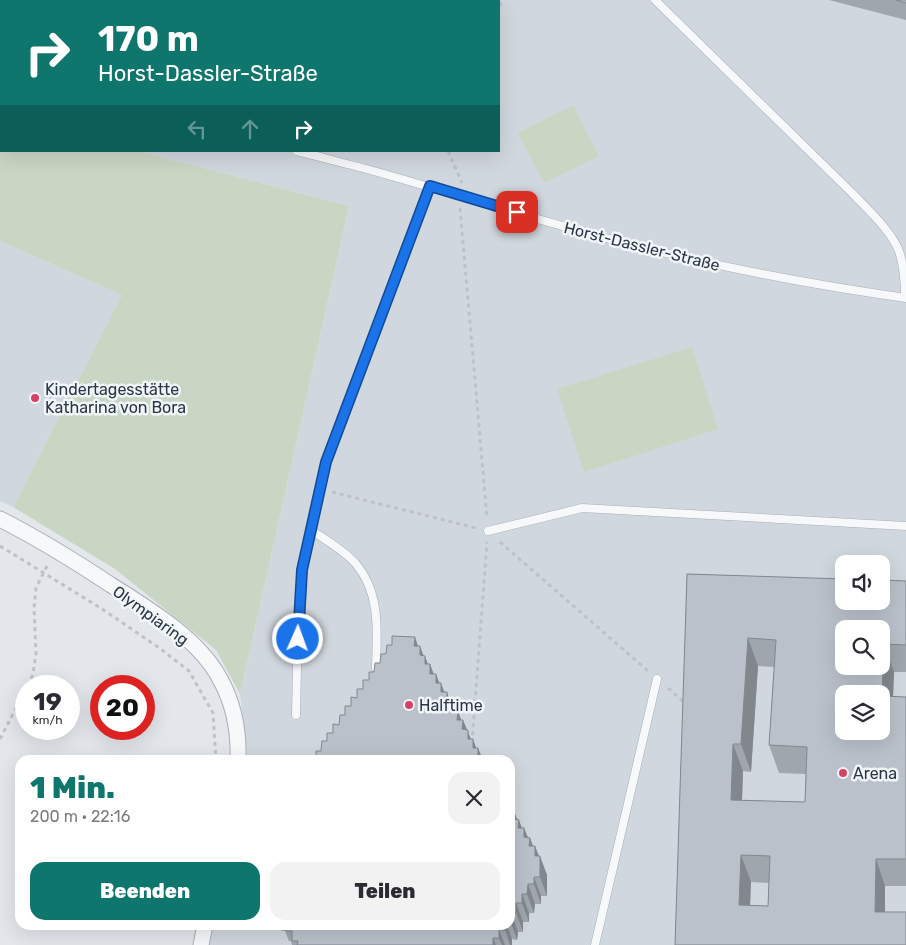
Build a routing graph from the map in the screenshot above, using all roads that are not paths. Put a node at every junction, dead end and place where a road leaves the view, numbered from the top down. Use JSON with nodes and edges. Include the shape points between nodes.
{"nodes":[{"id":1,"x":655,"y":0,"type":"edge"},
{"id":2,"x":301,"y":152,"type":"edge"},
{"id":3,"x":430,"y":186,"type":"junction"},
{"id":4,"x":906,"y":298,"type":"edge"},
{"id":5,"x":0,"y":519,"type":"edge"},
{"id":6,"x":906,"y":526,"type":"edge"},
{"id":7,"x":310,"y":529,"type":"junction"},
{"id":8,"x":488,"y":531,"type":"road end"},
{"id":9,"x":376,"y":668,"type":"edge"},
{"id":10,"x":657,"y":679,"type":"road end"},
{"id":11,"x":296,"y":715,"type":"dead end"},
{"id":12,"x":238,"y":755,"type":"edge"},
{"id":13,"x":204,"y":930,"type":"edge"},
{"id":14,"x":201,"y":945,"type":"edge"},
{"id":15,"x":595,"y":945,"type":"edge"}],
"edges":[{"from":1,"to":4,"type":"lane","name":"Horst-Dassler-Straße","via":[[877,220],[898,250]]},
{"from":2,"to":3,"type":"lane","name":"Horst-Dassler-Straße"},
{"from":3,"to":4,"type":"lane","name":"Horst-Dassler-Straße","via":[[566,228],[701,262]]},
{"from":3,"to":7,"type":"lane","via":[[333,441]]},
{"from":5,"to":12,"type":"street","name":"Olympiaring","via":[[57,550],[144,606],[207,659],[230,703],[236,723]]},
{"from":6,"to":8,"type":"lane","via":[[582,508]]},
{"from":7,"to":9,"type":"lane","via":[[344,553],[365,577],[378,620]]},
{"from":7,"to":11,"type":"lane","via":[[299,598]]},
{"from":10,"to":15,"type":"lane"},
{"from":13,"to":14,"type":"street"}]}
